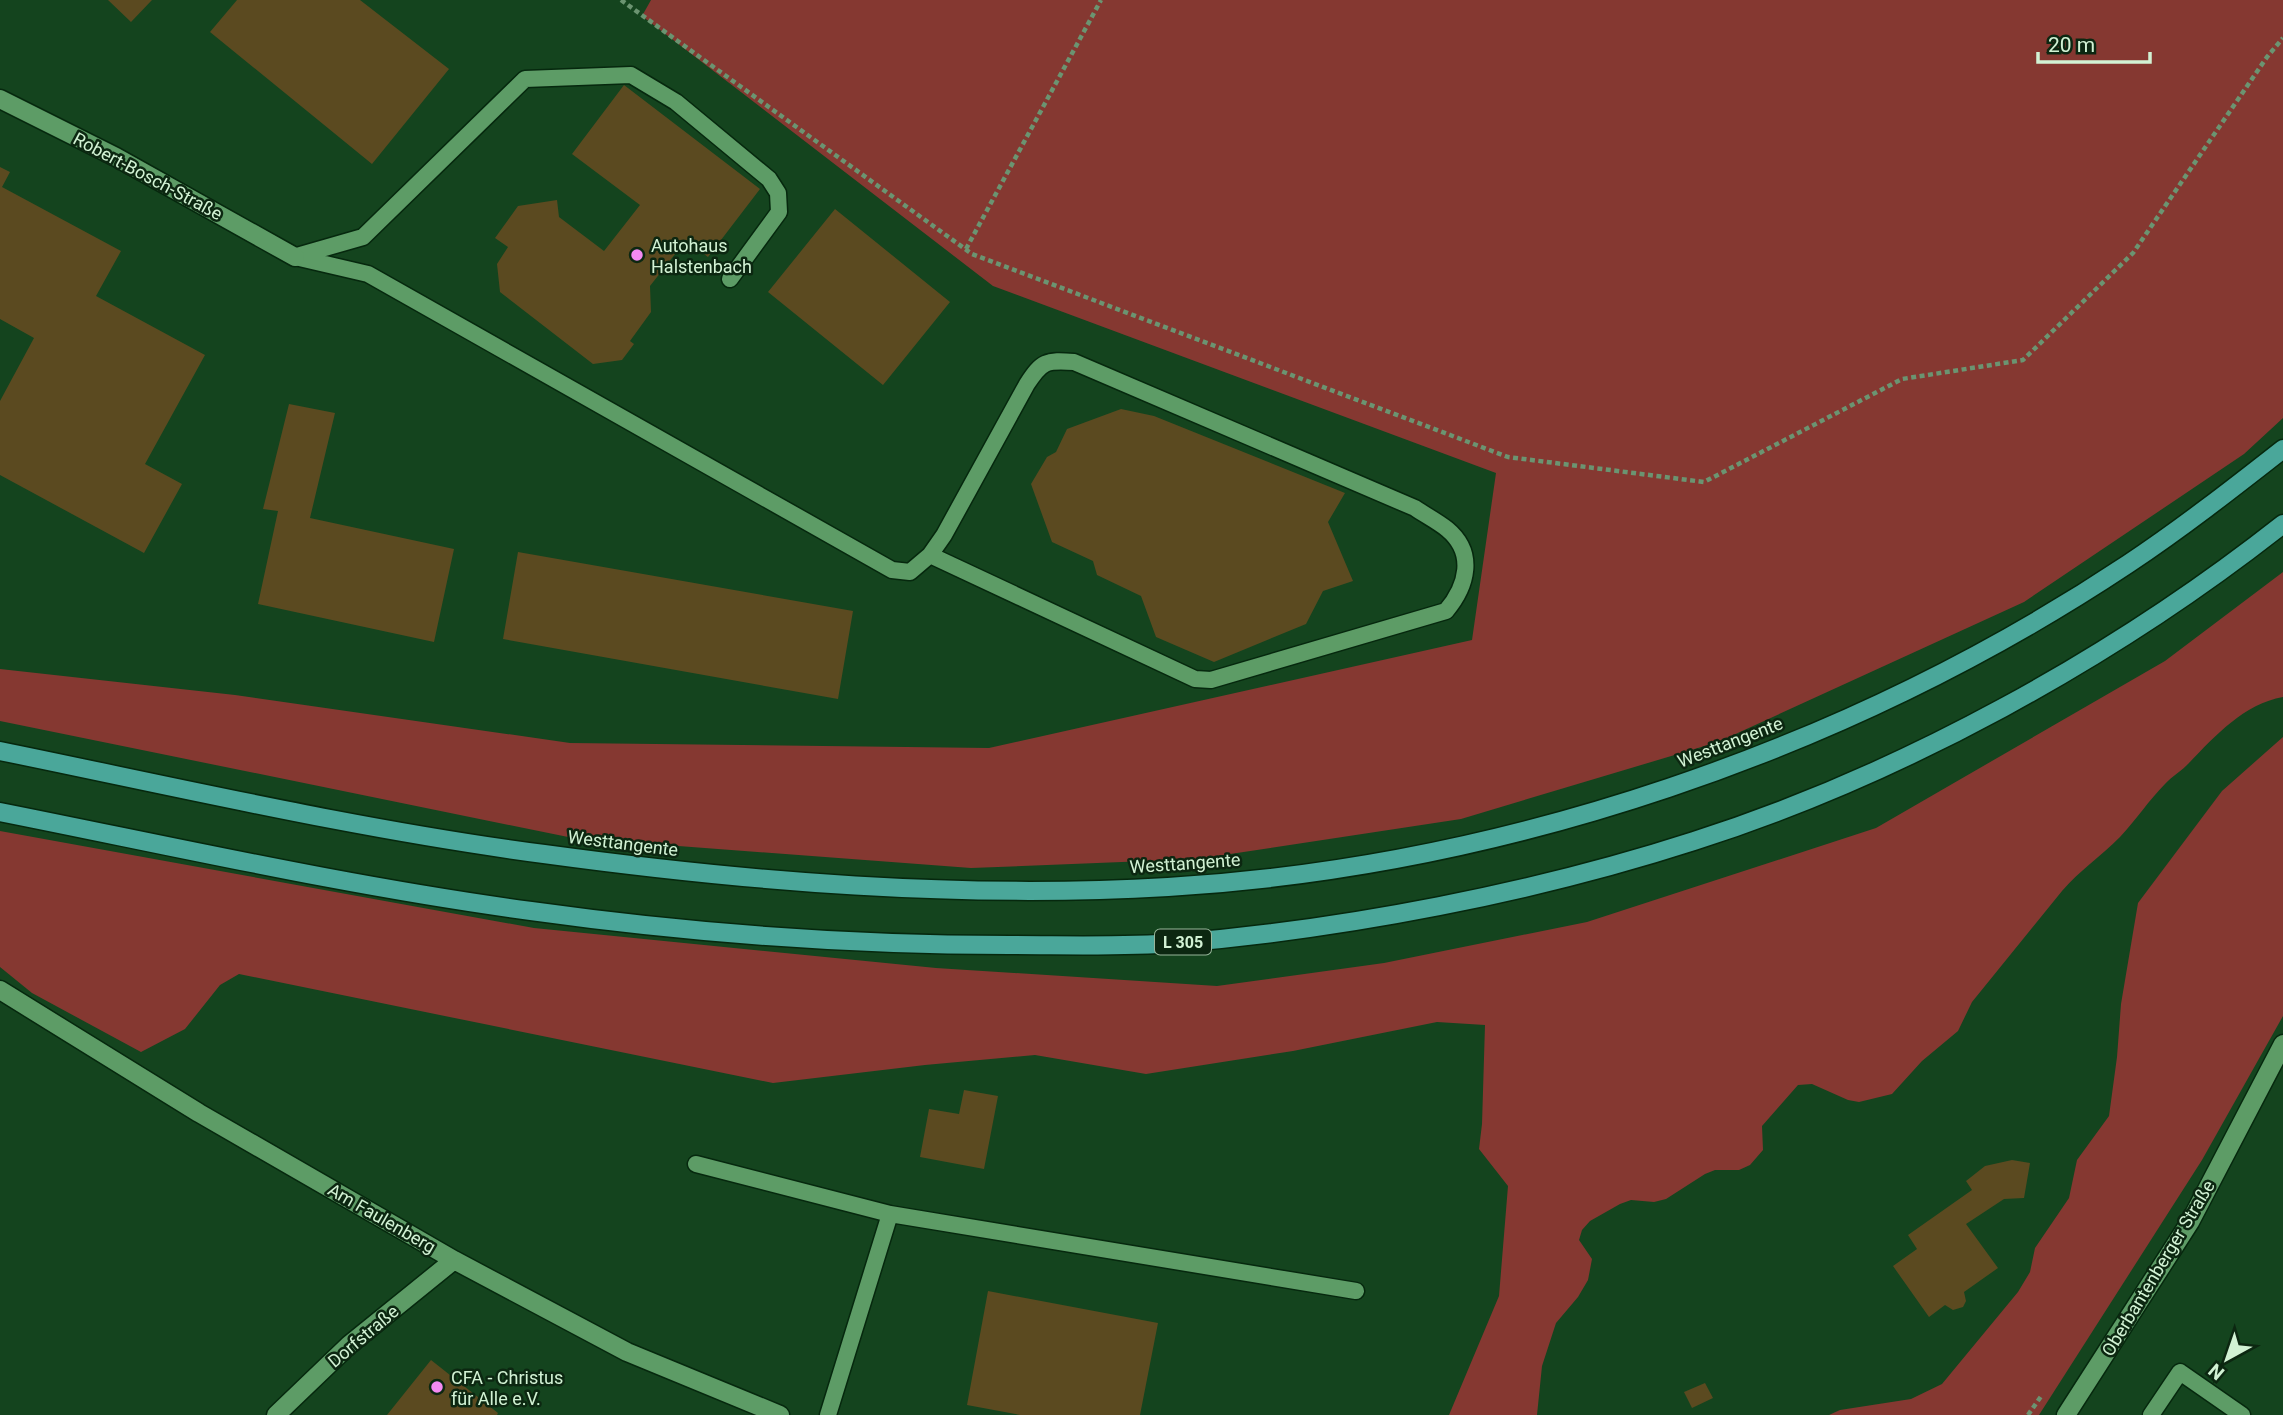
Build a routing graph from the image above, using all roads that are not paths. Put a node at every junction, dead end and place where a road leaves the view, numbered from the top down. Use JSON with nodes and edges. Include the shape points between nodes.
{"nodes":[{"id":1,"x":0,"y":99,"type":"edge"},
{"id":2,"x":295,"y":257,"type":"junction"},
{"id":3,"x":730,"y":279,"type":"dead end"},
{"id":4,"x":2283,"y":449,"type":"edge"},
{"id":5,"x":2283,"y":524,"type":"edge"},
{"id":6,"x":930,"y":555,"type":"junction"},
{"id":7,"x":0,"y":751,"type":"edge"},
{"id":8,"x":0,"y":812,"type":"edge"},
{"id":9,"x":0,"y":990,"type":"edge"},
{"id":10,"x":2283,"y":1044,"type":"edge"},
{"id":11,"x":696,"y":1164,"type":"dead end"},
{"id":12,"x":890,"y":1214,"type":"junction"},
{"id":13,"x":454,"y":1260,"type":"junction"},
{"id":14,"x":1356,"y":1291,"type":"dead end"},
{"id":15,"x":276,"y":1415,"type":"edge"},
{"id":16,"x":780,"y":1415,"type":"edge"},
{"id":17,"x":828,"y":1415,"type":"edge"},
{"id":18,"x":2066,"y":1415,"type":"edge"},
{"id":19,"x":2151,"y":1415,"type":"edge"},
{"id":20,"x":2242,"y":1415,"type":"edge"}],
"edges":[{"from":1,"to":2,"type":"street","name":"Robert-Bosch-Straße","via":[[116,157]]},
{"from":2,"to":3,"type":"lane","via":[[363,237],[525,79],[631,75],[676,102],[769,179],[778,193],[779,212]]},
{"from":2,"to":6,"type":"lane","via":[[368,274],[892,570],[910,572]]},
{"from":4,"to":7,"type":"main road","name":"Westtangente","via":[[2205,511],[2040,618],[1954,666],[1787,744],[1683,782],[1533,827],[1380,861],[1277,877],[1068,891],[752,878],[434,837]]},
{"from":5,"to":8,"type":"main road","number":"L 305","via":[[2166,610],[2077,665],[1974,723],[1795,804],[1696,841],[1593,870],[1385,915],[1279,931],[1173,943],[958,945],[650,926],[422,895]]},
{"from":6,"to":6,"type":"lane","via":[[1038,366],[1051,360],[1073,362],[1415,508],[1449,530],[1463,551],[1466,572],[1459,595],[1446,611],[1211,680],[1195,679]]},
{"from":9,"to":13,"type":"street","name":"Am Faulenberg"},
{"from":10,"to":18,"type":"street","name":"Oberbantenberger Straße","via":[[2190,1222]]},
{"from":11,"to":12,"type":"lane"},
{"from":12,"to":14,"type":"lane"},
{"from":12,"to":17,"type":"lane"},
{"from":13,"to":15,"type":"street","name":"Dorfstraße","via":[[349,1345]]},
{"from":13,"to":16,"type":"street","name":"Am Faulenberg","via":[[627,1352]]},
{"from":19,"to":20,"type":"lane","via":[[2180,1373]]}]}
